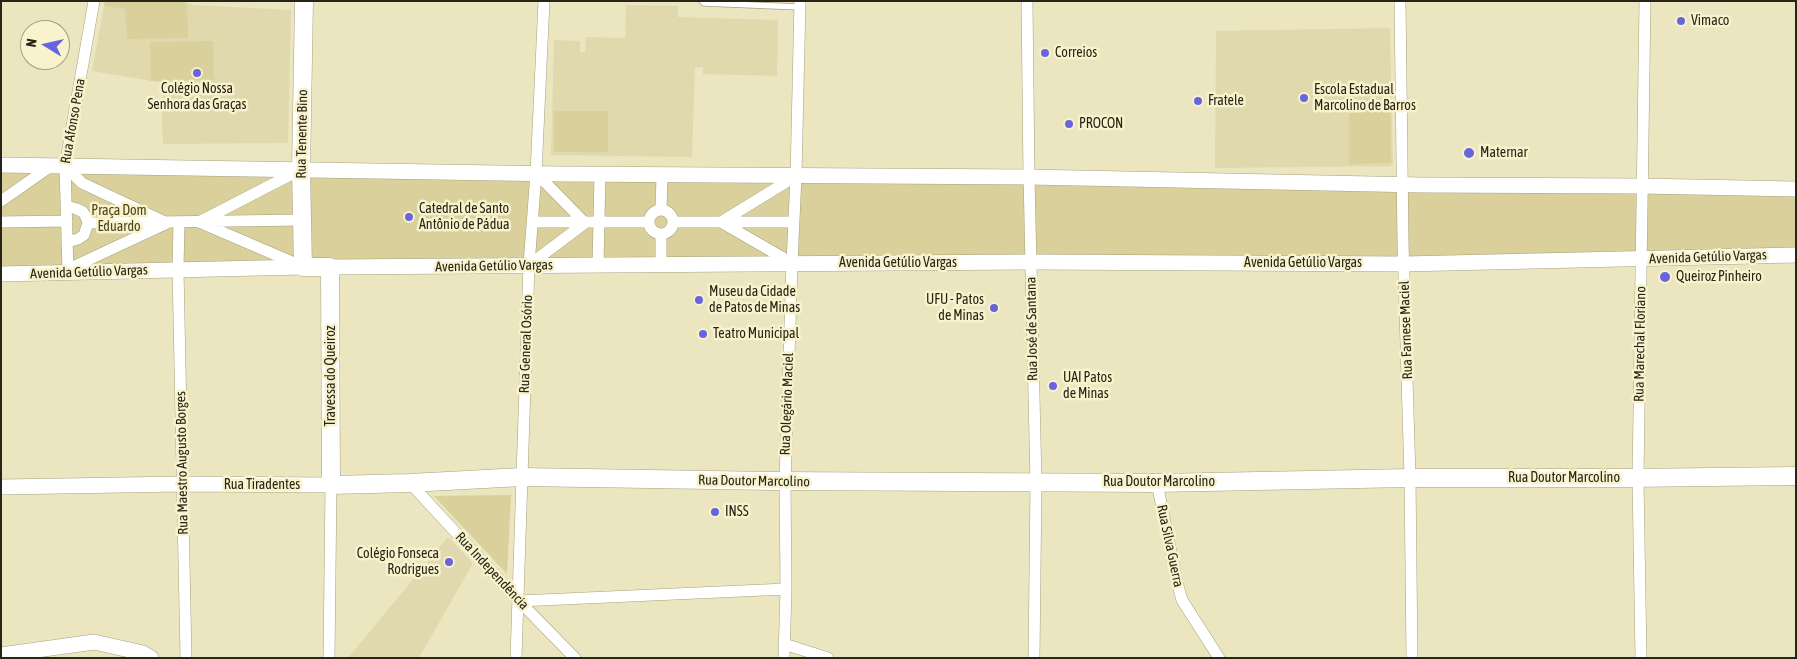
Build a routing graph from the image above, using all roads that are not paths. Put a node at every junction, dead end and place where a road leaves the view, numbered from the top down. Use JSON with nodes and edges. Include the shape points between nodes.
{"nodes":[{"id":1,"x":94,"y":1,"type":"edge"},
{"id":2,"x":304,"y":1,"type":"edge"},
{"id":3,"x":544,"y":1,"type":"edge"},
{"id":4,"x":702,"y":1,"type":"edge"},
{"id":5,"x":1027,"y":1,"type":"edge"},
{"id":6,"x":1400,"y":1,"type":"edge"},
{"id":7,"x":1645,"y":1,"type":"edge"},
{"id":8,"x":767,"y":3,"type":"edge"},
{"id":9,"x":800,"y":4,"type":"edge"},
{"id":10,"x":1,"y":165,"type":"edge"},
{"id":11,"x":58,"y":166,"type":"junction"},
{"id":12,"x":301,"y":170,"type":"junction"},
{"id":13,"x":536,"y":173,"type":"junction"},
{"id":14,"x":600,"y":174,"type":"junction"},
{"id":15,"x":662,"y":175,"type":"junction"},
{"id":16,"x":796,"y":176,"type":"junction"},
{"id":17,"x":1029,"y":177,"type":"junction"},
{"id":18,"x":1402,"y":185,"type":"junction"},
{"id":19,"x":1642,"y":186,"type":"junction"},
{"id":20,"x":1796,"y":189,"type":"edge"},
{"id":21,"x":1,"y":201,"type":"edge"},
{"id":22,"x":66,"y":206,"type":"junction"},
{"id":23,"x":661,"y":209,"type":"junction"},
{"id":24,"x":302,"y":220,"type":"junction"},
{"id":25,"x":67,"y":221,"type":"junction"},
{"id":26,"x":1,"y":222,"type":"edge"},
{"id":27,"x":199,"y":222,"type":"junction"},
{"id":28,"x":532,"y":222,"type":"junction"},
{"id":29,"x":649,"y":222,"type":"junction"},
{"id":30,"x":674,"y":222,"type":"junction"},
{"id":31,"x":721,"y":222,"type":"junction"},
{"id":32,"x":794,"y":222,"type":"junction"},
{"id":33,"x":88,"y":223,"type":"junction"},
{"id":34,"x":167,"y":223,"type":"junction"},
{"id":35,"x":179,"y":223,"type":"junction"},
{"id":36,"x":585,"y":223,"type":"junction"},
{"id":37,"x":599,"y":223,"type":"junction"},
{"id":38,"x":661,"y":234,"type":"junction"},
{"id":39,"x":67,"y":242,"type":"junction"},
{"id":40,"x":1796,"y":255,"type":"edge"},
{"id":41,"x":1642,"y":259,"type":"junction"},
{"id":42,"x":1031,"y":262,"type":"junction"},
{"id":43,"x":792,"y":263,"type":"junction"},
{"id":44,"x":661,"y":264,"type":"junction"},
{"id":45,"x":1404,"y":264,"type":"junction"},
{"id":46,"x":529,"y":265,"type":"junction"},
{"id":47,"x":598,"y":265,"type":"junction"},
{"id":48,"x":303,"y":267,"type":"junction"},
{"id":49,"x":330,"y":267,"type":"junction"},
{"id":50,"x":178,"y":269,"type":"junction"},
{"id":51,"x":68,"y":272,"type":"junction"},
{"id":52,"x":1,"y":274,"type":"edge"},
{"id":53,"x":1796,"y":476,"type":"edge"},
{"id":54,"x":522,"y":478,"type":"junction"},
{"id":55,"x":1410,"y":478,"type":"junction"},
{"id":56,"x":1638,"y":478,"type":"junction"},
{"id":57,"x":785,"y":481,"type":"junction"},
{"id":58,"x":1036,"y":482,"type":"junction"},
{"id":59,"x":410,"y":483,"type":"junction"},
{"id":60,"x":1157,"y":483,"type":"junction"},
{"id":61,"x":182,"y":484,"type":"junction"},
{"id":62,"x":331,"y":485,"type":"junction"},
{"id":63,"x":1,"y":487,"type":"edge"},
{"id":64,"x":786,"y":589,"type":"junction"},
{"id":65,"x":519,"y":601,"type":"junction"},
{"id":66,"x":784,"y":644,"type":"junction"},
{"id":67,"x":1,"y":656,"type":"edge"},
{"id":68,"x":151,"y":658,"type":"edge"},
{"id":69,"x":186,"y":658,"type":"edge"},
{"id":70,"x":329,"y":658,"type":"edge"},
{"id":71,"x":516,"y":658,"type":"edge"},
{"id":72,"x":575,"y":658,"type":"edge"},
{"id":73,"x":784,"y":658,"type":"edge"},
{"id":74,"x":828,"y":658,"type":"edge"},
{"id":75,"x":1034,"y":658,"type":"edge"},
{"id":76,"x":1219,"y":658,"type":"edge"},
{"id":77,"x":1412,"y":658,"type":"edge"},
{"id":78,"x":1641,"y":658,"type":"edge"}],
"edges":[{"from":1,"to":11,"type":"street","name":"Rua Afonso Pena"},
{"from":2,"to":12,"type":"main road","name":"Rua Tenente Bino"},
{"from":3,"to":13,"type":"street","name":"Rua General Osório"},
{"from":4,"to":8,"type":"lane"},
{"from":5,"to":17,"type":"street","name":"Rua José de Santana"},
{"from":6,"to":18,"type":"street","name":"Rua Farnese Maciel"},
{"from":7,"to":19,"type":"street","name":"Rua Marechal Floriano"},
{"from":8,"to":9,"type":"lane"},
{"from":9,"to":16,"type":"street","name":"Rua Olegário Maciel"},
{"from":10,"to":11,"type":"street"},
{"from":11,"to":12,"type":"street"},
{"from":11,"to":21,"type":"street"},
{"from":11,"to":22,"type":"street","name":"Rua Afonso Pena"},
{"from":11,"to":34,"type":"street","via":[[82,183]]},
{"from":12,"to":13,"type":"street"},
{"from":12,"to":24,"type":"main road","name":"Rua Tenente Bino"},
{"from":12,"to":27,"type":"street"},
{"from":13,"to":14,"type":"street"},
{"from":13,"to":28,"type":"street","name":"Rua General Osório"},
{"from":13,"to":36,"type":"street"},
{"from":14,"to":15,"type":"street"},
{"from":14,"to":37,"type":"street"},
{"from":15,"to":16,"type":"street"},
{"from":15,"to":23,"type":"street"},
{"from":16,"to":17,"type":"street"},
{"from":16,"to":31,"type":"street"},
{"from":16,"to":32,"type":"street","name":"Rua Olegário Maciel"},
{"from":17,"to":18,"type":"street"},
{"from":17,"to":42,"type":"street","name":"Rua José de Santana"},
{"from":18,"to":19,"type":"street"},
{"from":18,"to":45,"type":"street","name":"Rua Farnese Maciel"},
{"from":19,"to":20,"type":"street"},
{"from":19,"to":41,"type":"street","name":"Rua Marechal Floriano"},
{"from":22,"to":25,"type":"street","name":"Rua Afonso Pena"},
{"from":22,"to":33,"type":"street","via":[[83,212]]},
{"from":23,"to":29,"type":"street","via":[[654,212]]},
{"from":23,"to":30,"type":"street","via":[[669,212]]},
{"from":24,"to":27,"type":"street"},
{"from":24,"to":48,"type":"main road","name":"Rua Tenente Bino"},
{"from":25,"to":26,"type":"street"},
{"from":25,"to":39,"type":"street","name":"Rua Afonso Pena"},
{"from":27,"to":35,"type":"street"},
{"from":27,"to":48,"type":"street"},
{"from":28,"to":36,"type":"street"},
{"from":28,"to":46,"type":"street","name":"Rua General Osório"},
{"from":29,"to":37,"type":"street"},
{"from":29,"to":38,"type":"street","via":[[652,230]]},
{"from":30,"to":31,"type":"street"},
{"from":30,"to":38,"type":"street","via":[[671,230]]},
{"from":31,"to":32,"type":"street"},
{"from":31,"to":43,"type":"street"},
{"from":32,"to":43,"type":"street","name":"Rua Olegário Maciel"},
{"from":33,"to":34,"type":"street"},
{"from":33,"to":39,"type":"street","via":[[84,235]]},
{"from":34,"to":35,"type":"street"},
{"from":34,"to":51,"type":"street"},
{"from":35,"to":50,"type":"street","name":"Rua Maestro Augusto Borges"},
{"from":36,"to":37,"type":"street"},
{"from":36,"to":46,"type":"street"},
{"from":37,"to":47,"type":"street"},
{"from":38,"to":44,"type":"street"},
{"from":39,"to":51,"type":"street","name":"Rua Afonso Pena"},
{"from":40,"to":41,"type":"street","name":"Avenida Getúlio Vargas"},
{"from":41,"to":45,"type":"street","name":"Avenida Getúlio Vargas"},
{"from":41,"to":56,"type":"street","name":"Rua Marechal Floriano"},
{"from":42,"to":43,"type":"street","name":"Avenida Getúlio Vargas"},
{"from":42,"to":45,"type":"street","name":"Avenida Getúlio Vargas"},
{"from":42,"to":58,"type":"street","name":"Rua José de Santana"},
{"from":43,"to":44,"type":"street","name":"Avenida Getúlio Vargas"},
{"from":43,"to":57,"type":"street","name":"Rua Olegário Maciel"},
{"from":44,"to":47,"type":"street","name":"Avenida Getúlio Vargas"},
{"from":45,"to":55,"type":"street","name":"Rua Farnese Maciel"},
{"from":46,"to":47,"type":"street","name":"Avenida Getúlio Vargas"},
{"from":46,"to":49,"type":"street","name":"Avenida Getúlio Vargas"},
{"from":46,"to":54,"type":"street","name":"Rua General Osório"},
{"from":48,"to":49,"type":"main road","name":"Avenida Getúlio Vargas"},
{"from":48,"to":50,"type":"street","name":"Avenida Getúlio Vargas"},
{"from":49,"to":62,"type":"main road","name":"Travessa do Queiroz"},
{"from":50,"to":51,"type":"street","name":"Avenida Getúlio Vargas"},
{"from":50,"to":61,"type":"street","name":"Rua Maestro Augusto Borges"},
{"from":51,"to":52,"type":"street","name":"Avenida Getúlio Vargas"},
{"from":53,"to":56,"type":"main road","name":"Rua Doutor Marcolino"},
{"from":54,"to":57,"type":"main road","name":"Rua Doutor Marcolino"},
{"from":54,"to":59,"type":"main road","name":"Rua Tiradentes"},
{"from":54,"to":65,"type":"street","name":"Rua General Osório"},
{"from":55,"to":56,"type":"main road","name":"Rua Doutor Marcolino"},
{"from":55,"to":60,"type":"main road","name":"Rua Doutor Marcolino"},
{"from":55,"to":77,"type":"street","name":"Rua Farnese Maciel"},
{"from":56,"to":78,"type":"street","name":"Rua Marechal Floriano"},
{"from":57,"to":58,"type":"main road","name":"Rua Doutor Marcolino"},
{"from":57,"to":64,"type":"street","name":"Rua Olegário Maciel"},
{"from":58,"to":60,"type":"main road","name":"Rua Doutor Marcolino"},
{"from":58,"to":75,"type":"street","name":"Rua José de Santana"},
{"from":59,"to":62,"type":"main road","name":"Rua Tiradentes"},
{"from":59,"to":65,"type":"street","name":"Rua Independência"},
{"from":60,"to":76,"type":"street","name":"Rua Silva Guerra","via":[[1182,600]]},
{"from":61,"to":62,"type":"street","name":"Rua Tiradentes"},
{"from":61,"to":63,"type":"street","name":"Rua Tiradentes"},
{"from":61,"to":69,"type":"street","name":"Rua Maestro Augusto Borges"},
{"from":62,"to":70,"type":"street"},
{"from":64,"to":65,"type":"street"},
{"from":64,"to":66,"type":"street","name":"Rua Olegário Maciel"},
{"from":65,"to":71,"type":"street","name":"Rua General Osório"},
{"from":65,"to":72,"type":"street","name":"Rua Independência"},
{"from":66,"to":73,"type":"street","name":"Rua Olegário Maciel"},
{"from":66,"to":74,"type":"street"},
{"from":67,"to":68,"type":"street","via":[[94,642],[143,653]]}]}
